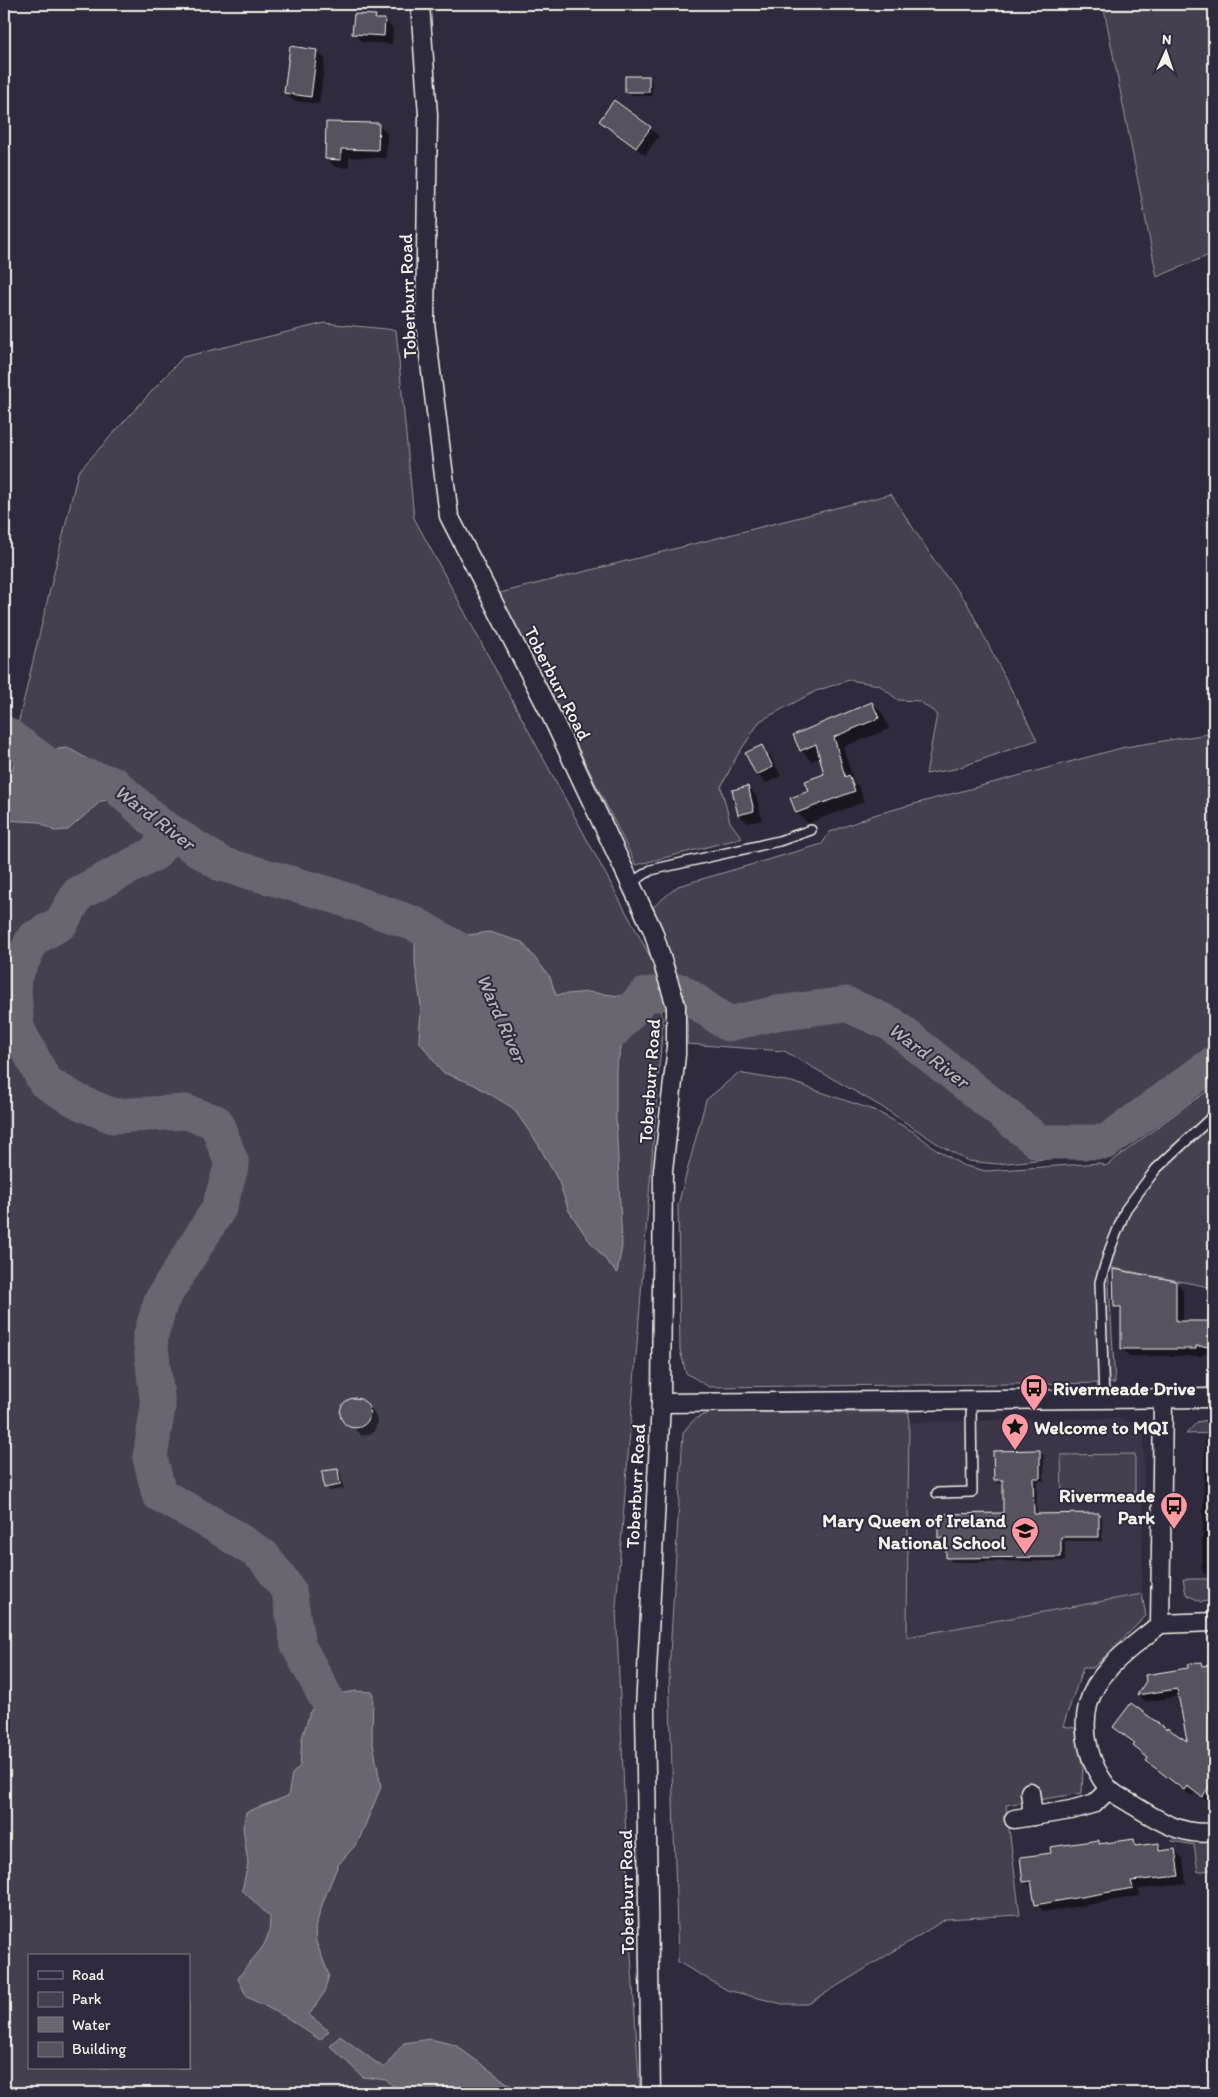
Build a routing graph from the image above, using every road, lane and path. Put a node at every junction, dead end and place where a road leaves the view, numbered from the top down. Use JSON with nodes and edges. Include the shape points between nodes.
{"nodes":[{"id":1,"x":420,"y":4,"type":"edge"},
{"id":2,"x":811,"y":830,"type":"dead end"},
{"id":3,"x":630,"y":883,"type":"junction"},
{"id":4,"x":1214,"y":1115,"type":"edge"},
{"id":5,"x":1214,"y":1398,"type":"edge"},
{"id":6,"x":1104,"y":1400,"type":"junction"},
{"id":7,"x":1163,"y":1400,"type":"junction"},
{"id":8,"x":971,"y":1401,"type":"junction"},
{"id":9,"x":661,"y":1403,"type":"junction"},
{"id":10,"x":937,"y":1493,"type":"dead end"},
{"id":11,"x":1214,"y":1622,"type":"edge"},
{"id":12,"x":1160,"y":1624,"type":"junction"},
{"id":13,"x":1109,"y":1789,"type":"junction"},
{"id":14,"x":1030,"y":1792,"type":"dead end"},
{"id":15,"x":1033,"y":1816,"type":"junction"},
{"id":16,"x":1014,"y":1819,"type":"dead end"},
{"id":17,"x":1214,"y":1832,"type":"edge"},
{"id":18,"x":651,"y":2093,"type":"edge"}],
"edges":[{"from":1,"to":3,"type":"street","name":"Toberburr Road","via":[[428,115],[425,323],[448,516],[552,715]]},
{"from":2,"to":3,"type":"lane","via":[[779,841],[651,870]]},
{"from":3,"to":9,"type":"street","name":"Toberburr Road","via":[[660,949],[676,1006],[676,1056],[663,1170]]},
{"from":4,"to":6,"type":"lane","via":[[1156,1170],[1126,1209],[1110,1249],[1100,1282]]},
{"from":5,"to":7,"type":"street"},
{"from":6,"to":7,"type":"street"},
{"from":6,"to":8,"type":"street"},
{"from":7,"to":12,"type":"street"},
{"from":8,"to":9,"type":"street"},
{"from":8,"to":10,"type":"lane","via":[[972,1492]]},
{"from":9,"to":18,"type":"street","name":"Toberburr Road","via":[[645,1709]]},
{"from":11,"to":12,"type":"street"},
{"from":12,"to":13,"type":"street","via":[[1101,1676],[1088,1704],[1084,1728],[1089,1752]]},
{"from":13,"to":15,"type":"street","via":[[1095,1803]]},
{"from":13,"to":17,"type":"street","via":[[1164,1825],[1204,1834]]},
{"from":14,"to":15,"type":"street"},
{"from":15,"to":16,"type":"street"}]}
